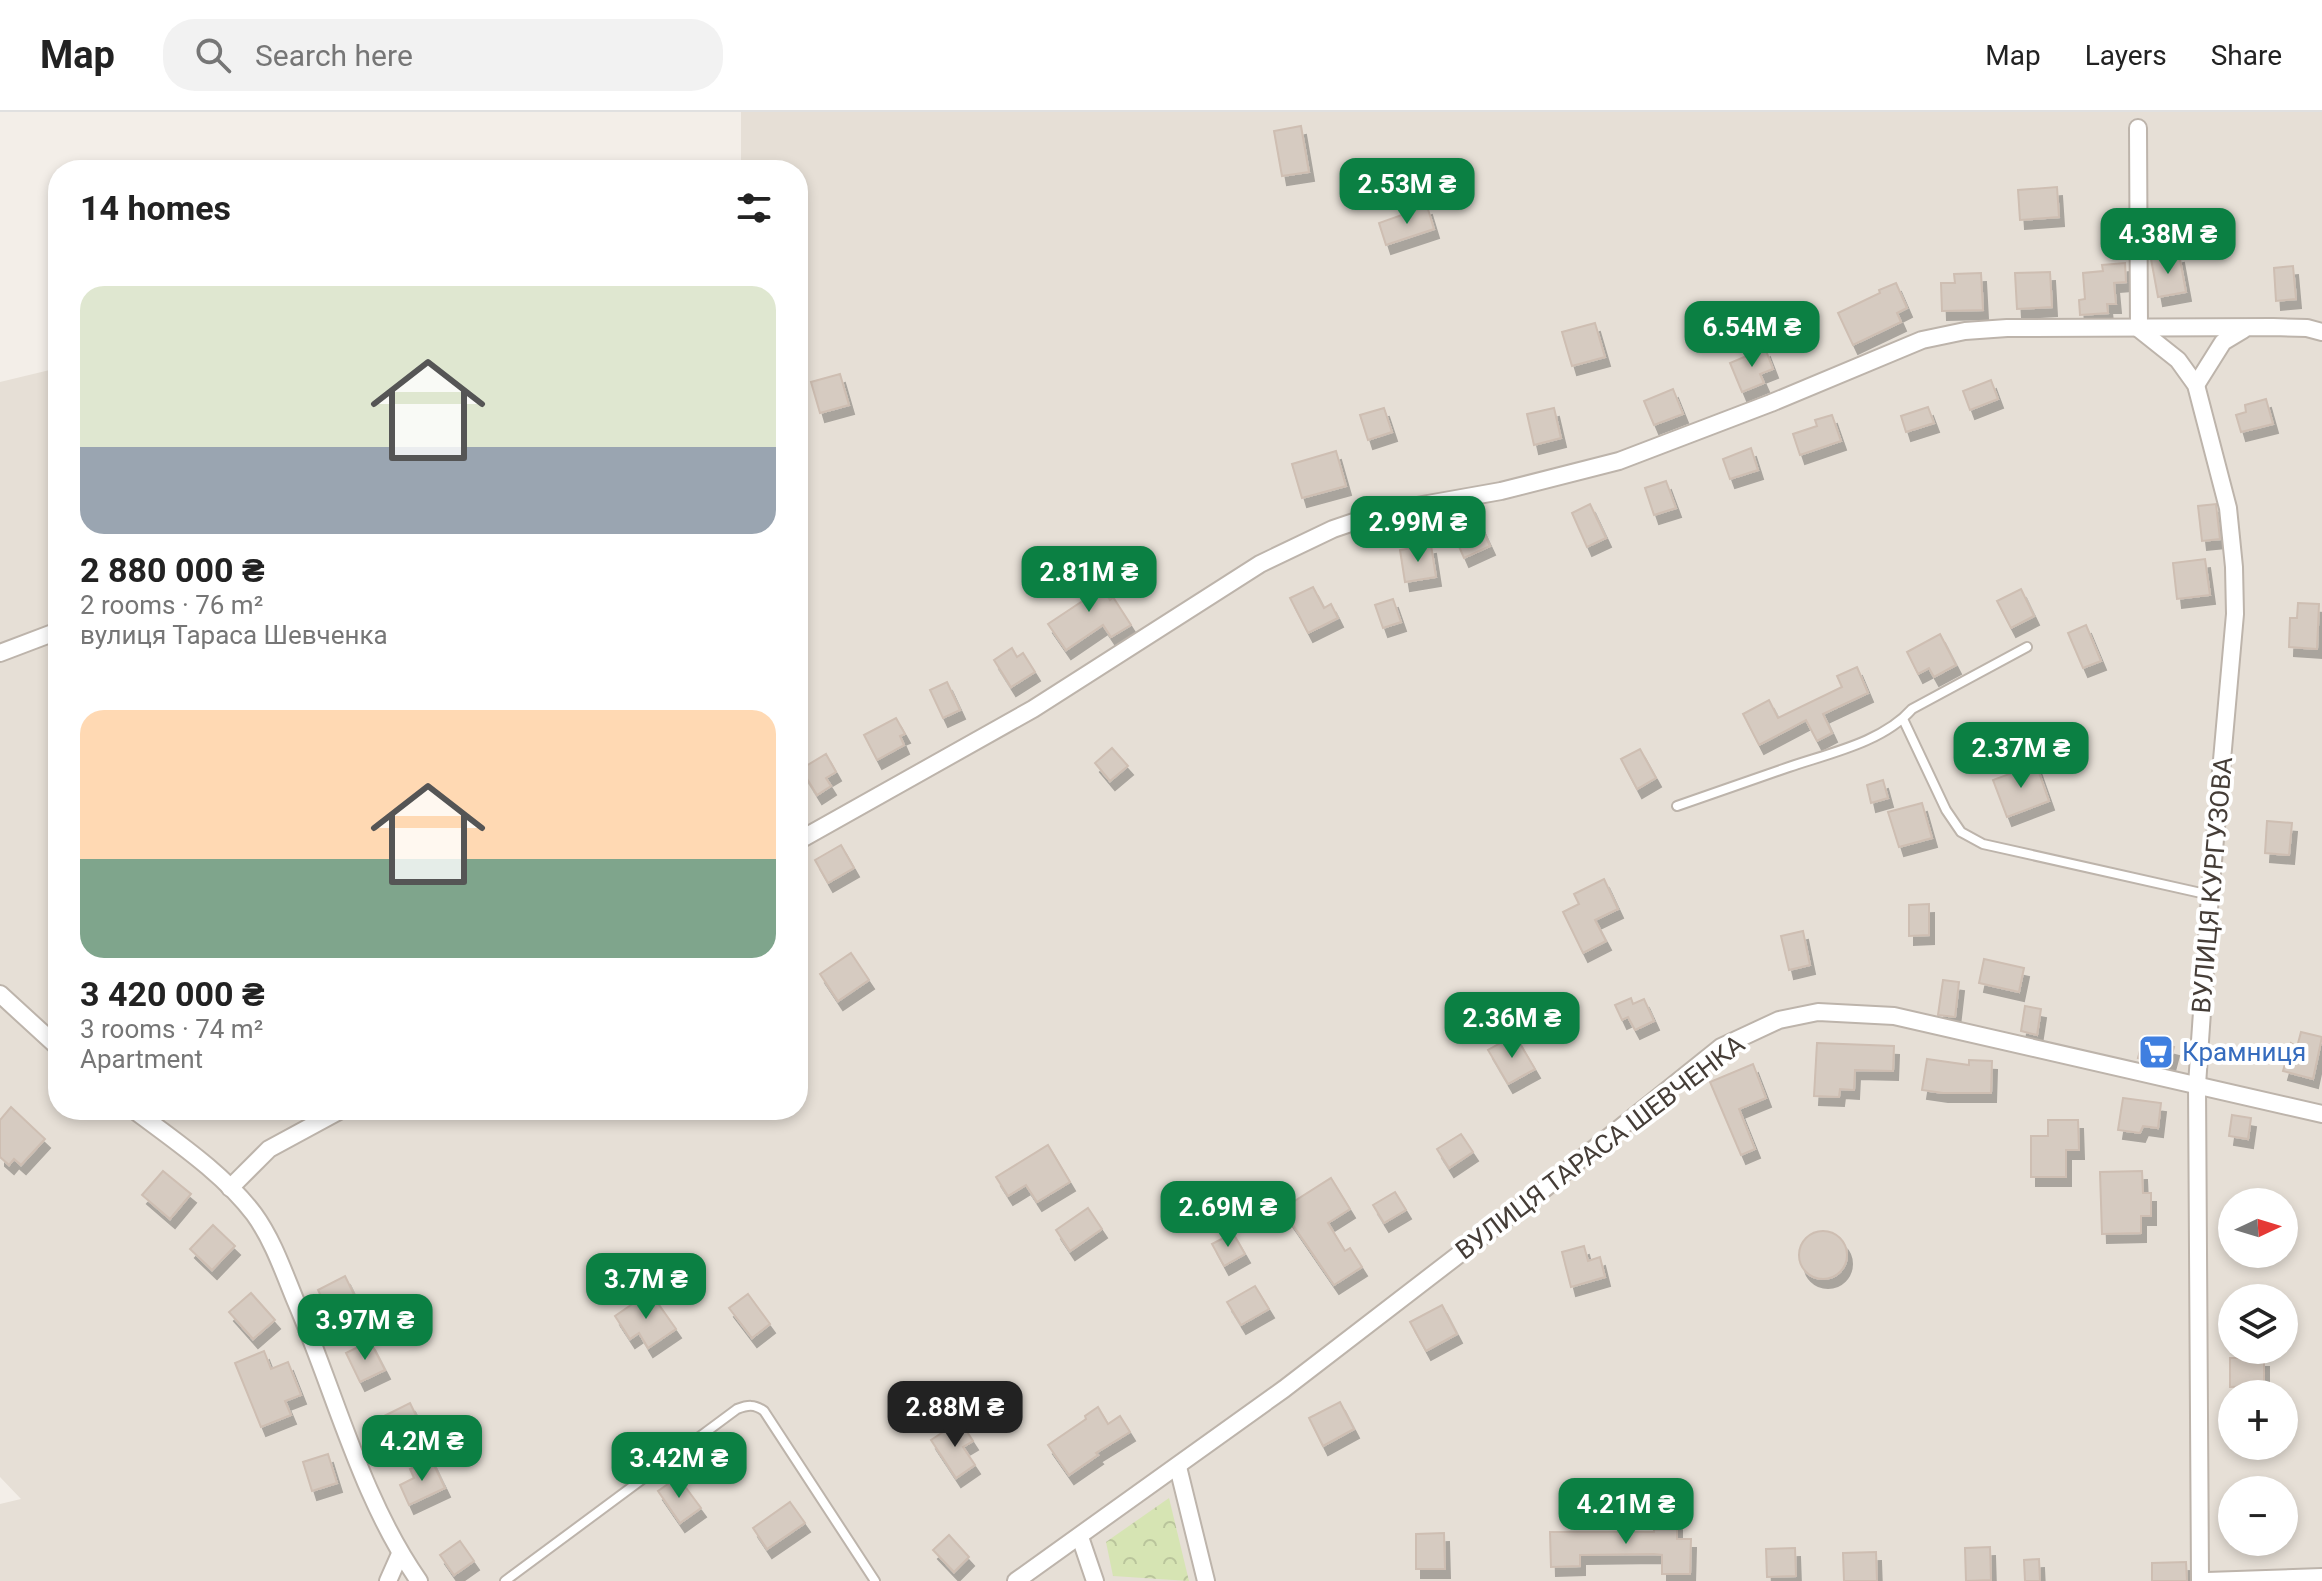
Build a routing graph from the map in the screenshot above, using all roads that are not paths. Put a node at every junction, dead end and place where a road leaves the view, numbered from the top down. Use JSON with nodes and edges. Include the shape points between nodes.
{"nodes":[{"id":1,"x":2138,"y":128,"type":"dead end"},
{"id":2,"x":2139,"y":329,"type":"junction"},
{"id":3,"x":2245,"y":329,"type":"junction"},
{"id":4,"x":2322,"y":332,"type":"edge"},
{"id":5,"x":2196,"y":385,"type":"junction"},
{"id":6,"x":48,"y":635,"type":"edge"},
{"id":7,"x":2027,"y":647,"type":"dead end"},
{"id":8,"x":0,"y":653,"type":"edge"},
{"id":9,"x":1903,"y":719,"type":"junction"},
{"id":10,"x":1677,"y":806,"type":"dead end"},
{"id":11,"x":808,"y":835,"type":"edge"},
{"id":12,"x":2210,"y":895,"type":"junction"},
{"id":13,"x":0,"y":994,"type":"edge"},
{"id":14,"x":48,"y":1038,"type":"edge"},
{"id":15,"x":2197,"y":1085,"type":"junction"},
{"id":16,"x":2322,"y":1114,"type":"edge"},
{"id":17,"x":146,"y":1120,"type":"edge"},
{"id":18,"x":323,"y":1120,"type":"edge"},
{"id":19,"x":230,"y":1188,"type":"junction"},
{"id":20,"x":1178,"y":1467,"type":"junction"},
{"id":21,"x":1080,"y":1537,"type":"junction"},
{"id":22,"x":400,"y":1554,"type":"junction"},
{"id":23,"x":2322,"y":1577,"type":"edge"},
{"id":24,"x":1017,"y":1580,"type":"edge"},
{"id":25,"x":388,"y":1581,"type":"edge"},
{"id":26,"x":419,"y":1581,"type":"edge"},
{"id":27,"x":505,"y":1581,"type":"edge"},
{"id":28,"x":875,"y":1581,"type":"edge"},
{"id":29,"x":1040,"y":1581,"type":"edge"},
{"id":30,"x":1095,"y":1581,"type":"edge"},
{"id":31,"x":1206,"y":1581,"type":"edge"},
{"id":32,"x":2200,"y":1581,"type":"edge"},
{"id":33,"x":2207,"y":1581,"type":"edge"}],
"edges":[{"from":1,"to":2,"type":"street"},
{"from":2,"to":3,"type":"street"},
{"from":2,"to":5,"type":"street","via":[[2178,360]]},
{"from":2,"to":11,"type":"street","via":[[2007,328],[1922,340],[1619,461],[1501,491],[1383,512],[1333,529],[1260,564],[1033,709]]},
{"from":3,"to":4,"type":"street"},
{"from":3,"to":5,"type":"street","via":[[2223,342]]},
{"from":5,"to":12,"type":"street","name":"ВУЛИЦЯ КУРГУЗОВА","via":[[2228,508],[2234,567],[2235,614]]},
{"from":6,"to":8,"type":"street"},
{"from":7,"to":9,"type":"lane","via":[[1912,709]]},
{"from":9,"to":10,"type":"lane","via":[[1850,747]]},
{"from":9,"to":12,"type":"lane","via":[[1961,832],[1983,844]]},
{"from":12,"to":15,"type":"street","name":"ВУЛИЦЯ КУРГУЗОВА"},
{"from":13,"to":14,"type":"street"},
{"from":15,"to":16,"type":"street","name":"ВУЛИЦЯ ТАРАСА ШЕВЧЕНКА"},
{"from":15,"to":20,"type":"street","name":"ВУЛИЦЯ ТАРАСА ШЕВЧЕНКА","via":[[1894,1016],[1818,1012],[1779,1020],[1721,1047]]},
{"from":15,"to":32,"type":"street","name":"ВУЛИЦЯ КУРГУЗОВА"},
{"from":17,"to":19,"type":"street"},
{"from":18,"to":19,"type":"street","via":[[269,1149]]},
{"from":19,"to":22,"type":"street","via":[[272,1244],[367,1485]]},
{"from":20,"to":21,"type":"street","name":"ВУЛИЦЯ ТАРАСА ШЕВЧЕНКА"},
{"from":20,"to":31,"type":"street"},
{"from":21,"to":24,"type":"street","name":"ВУЛИЦЯ ТАРАСА ШЕВЧЕНКА"},
{"from":21,"to":30,"type":"street"},
{"from":22,"to":25,"type":"street"},
{"from":22,"to":26,"type":"street"},
{"from":23,"to":33,"type":"street"},
{"from":24,"to":29,"type":"street"},
{"from":27,"to":28,"type":"lane","via":[[747,1405],[764,1411]]}]}
